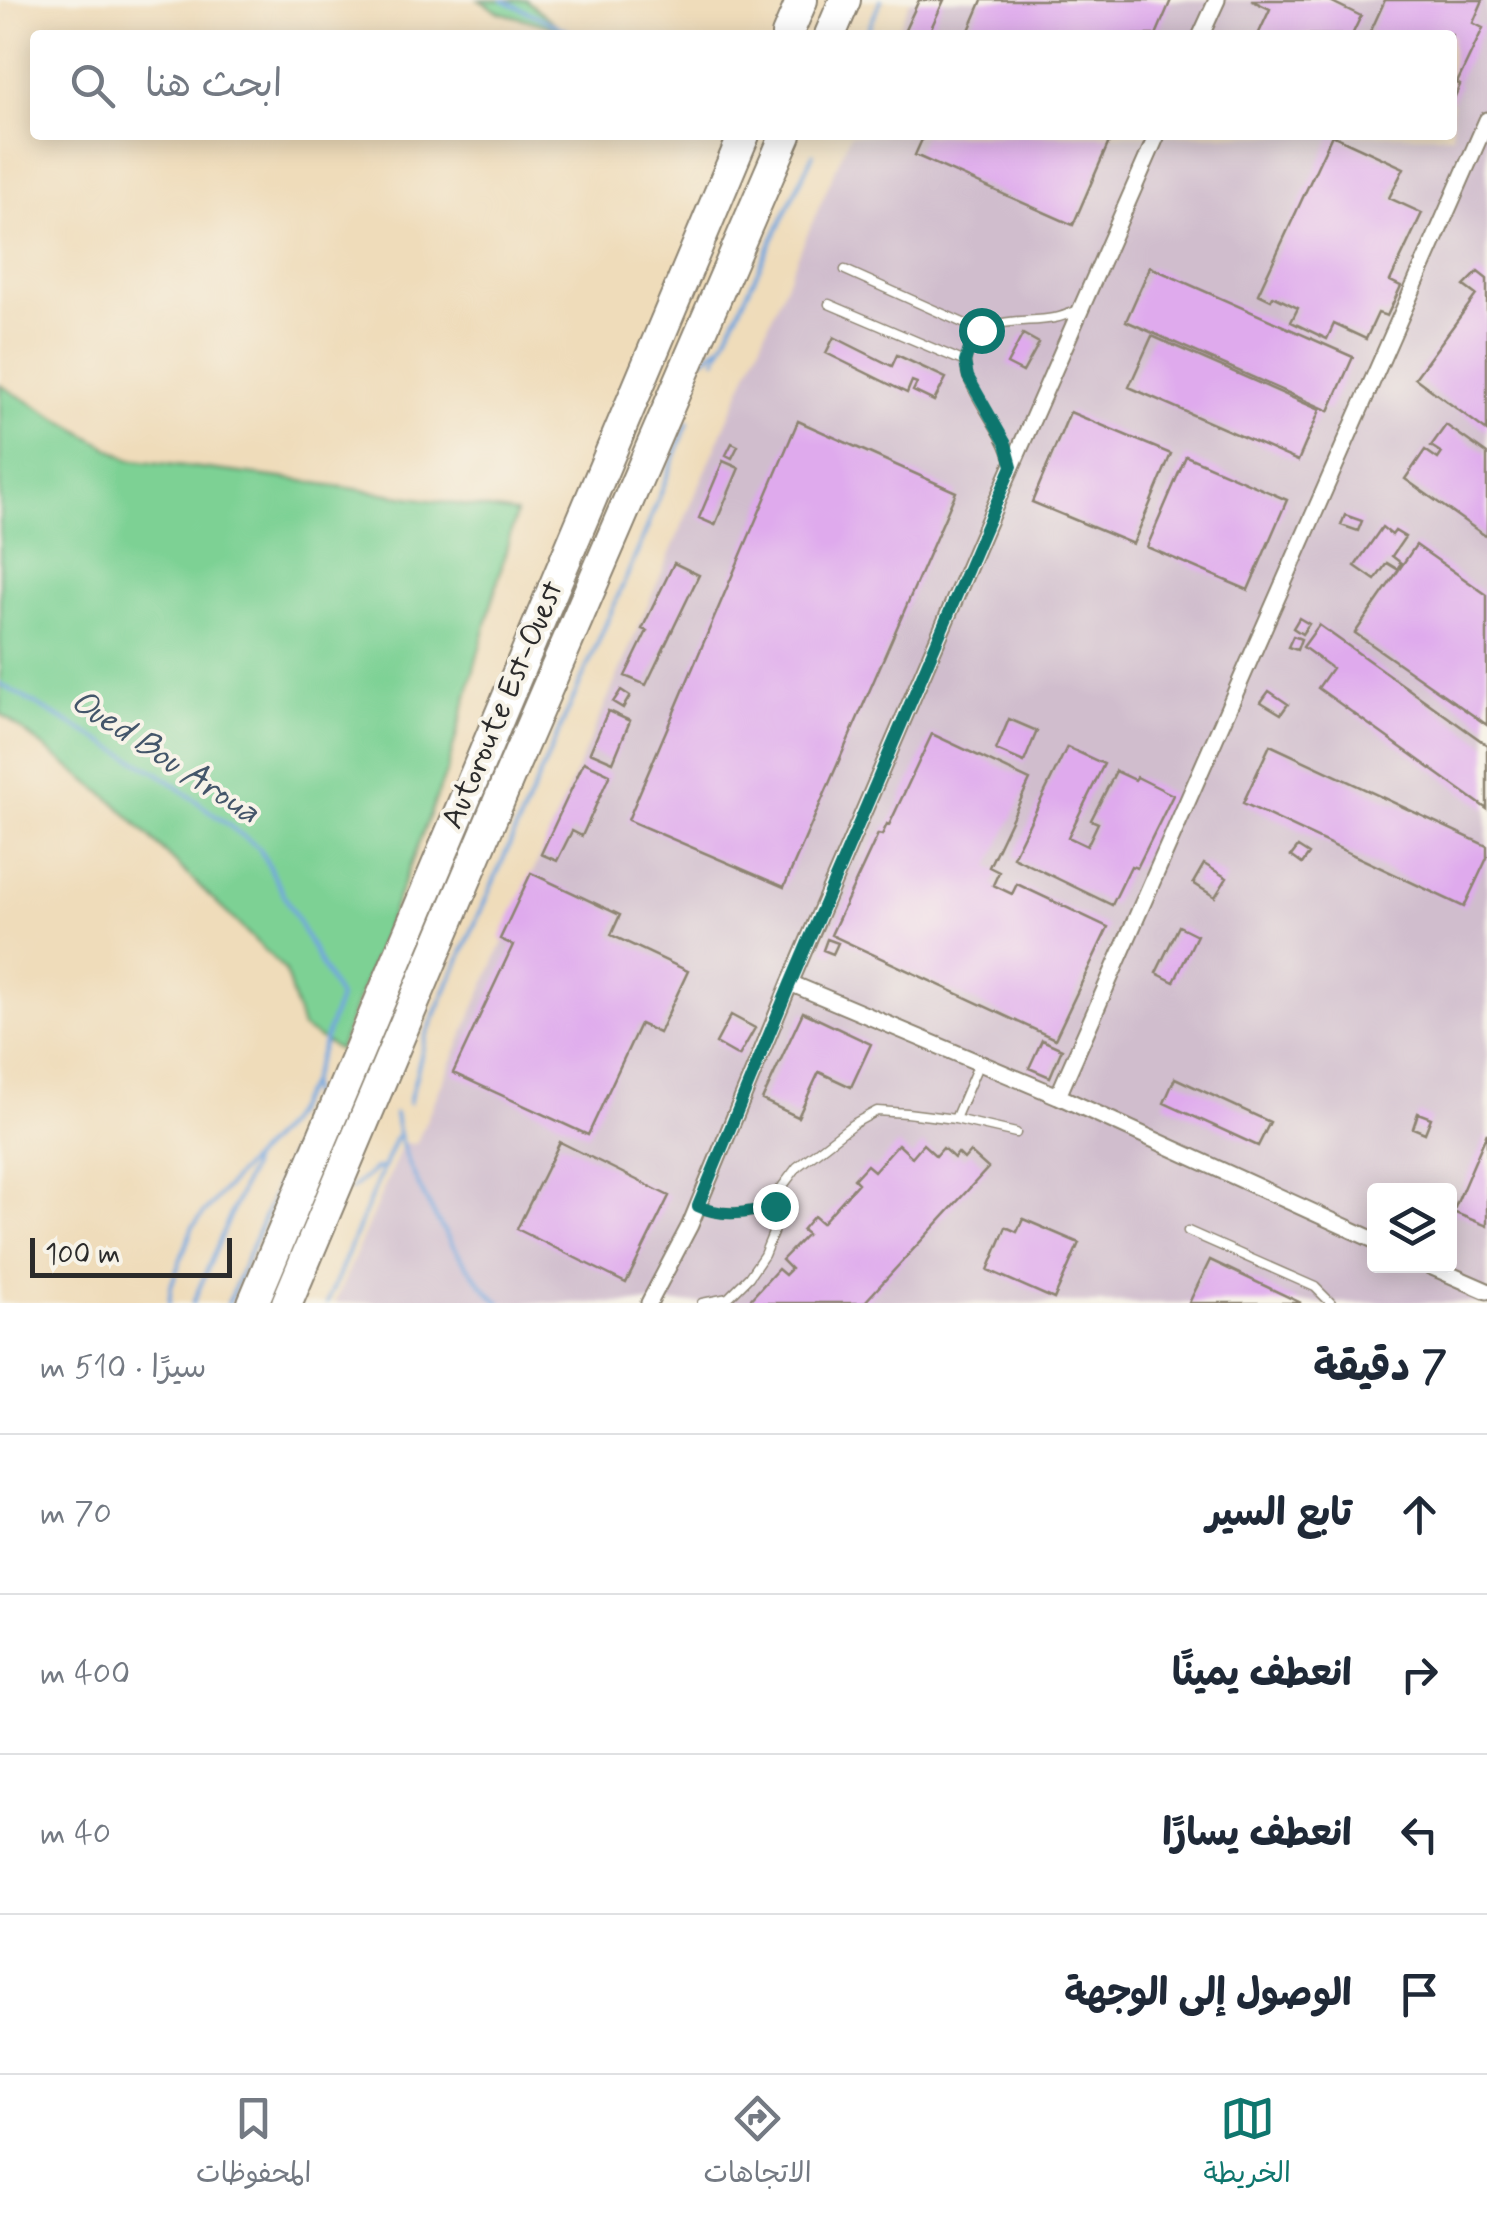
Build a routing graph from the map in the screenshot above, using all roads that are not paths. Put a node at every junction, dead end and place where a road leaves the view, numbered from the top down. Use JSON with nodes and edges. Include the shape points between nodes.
{"nodes":[{"id":1,"x":802,"y":0,"type":"edge"},
{"id":2,"x":845,"y":0,"type":"edge"},
{"id":3,"x":1217,"y":0,"type":"edge"},
{"id":4,"x":789,"y":30,"type":"edge"},
{"id":5,"x":832,"y":30,"type":"edge"},
{"id":6,"x":1204,"y":30,"type":"edge"},
{"id":7,"x":1487,"y":120,"type":"edge"},
{"id":8,"x":742,"y":140,"type":"edge"},
{"id":9,"x":784,"y":140,"type":"edge"},
{"id":10,"x":1156,"y":140,"type":"edge"},
{"id":11,"x":845,"y":270,"type":"dead end"},
{"id":12,"x":828,"y":304,"type":"dead end"},
{"id":13,"x":1081,"y":309,"type":"junction"},
{"id":14,"x":981,"y":330,"type":"junction"},
{"id":15,"x":965,"y":362,"type":"junction"},
{"id":16,"x":1012,"y":466,"type":"junction"},
{"id":17,"x":790,"y":984,"type":"junction"},
{"id":18,"x":979,"y":1063,"type":"junction"},
{"id":19,"x":1058,"y":1096,"type":"junction"},
{"id":20,"x":955,"y":1120,"type":"junction"},
{"id":21,"x":1016,"y":1133,"type":"dead end"},
{"id":22,"x":698,"y":1206,"type":"junction"},
{"id":23,"x":775,"y":1206,"type":"junction"},
{"id":24,"x":1188,"y":1231,"type":"dead end"},
{"id":25,"x":1367,"y":1237,"type":"edge"},
{"id":26,"x":1446,"y":1273,"type":"edge"},
{"id":27,"x":1487,"y":1291,"type":"edge"},
{"id":28,"x":253,"y":1303,"type":"edge"},
{"id":29,"x":287,"y":1303,"type":"edge"},
{"id":30,"x":650,"y":1303,"type":"edge"},
{"id":31,"x":702,"y":1303,"type":"edge"},
{"id":32,"x":1331,"y":1303,"type":"edge"}],
"edges":[{"from":1,"to":4,"type":"highway"},
{"from":2,"to":5,"type":"highway"},
{"from":3,"to":6,"type":"street"},
{"from":7,"to":19,"type":"street"},
{"from":8,"to":28,"type":"highway","name":"Autoroute Est-Ouest"},
{"from":9,"to":29,"type":"highway","name":"Autoroute Est-Ouest"},
{"from":10,"to":13,"type":"street"},
{"from":11,"to":14,"type":"lane"},
{"from":12,"to":15,"type":"lane"},
{"from":13,"to":14,"type":"lane"},
{"from":13,"to":16,"type":"street"},
{"from":14,"to":15,"type":"lane"},
{"from":15,"to":16,"type":"lane"},
{"from":16,"to":17,"type":"street"},
{"from":17,"to":18,"type":"street"},
{"from":17,"to":22,"type":"street"},
{"from":18,"to":19,"type":"street"},
{"from":18,"to":20,"type":"lane"},
{"from":19,"to":25,"type":"street"},
{"from":20,"to":21,"type":"lane"},
{"from":20,"to":23,"type":"lane","via":[[877,1112],[797,1168]]},
{"from":22,"to":23,"type":"lane","via":[[726,1214]]},
{"from":22,"to":30,"type":"street"},
{"from":23,"to":31,"type":"lane","via":[[773,1234],[748,1277],[728,1298]]},
{"from":24,"to":32,"type":"lane","via":[[1316,1287]]},
{"from":26,"to":27,"type":"street"}]}
